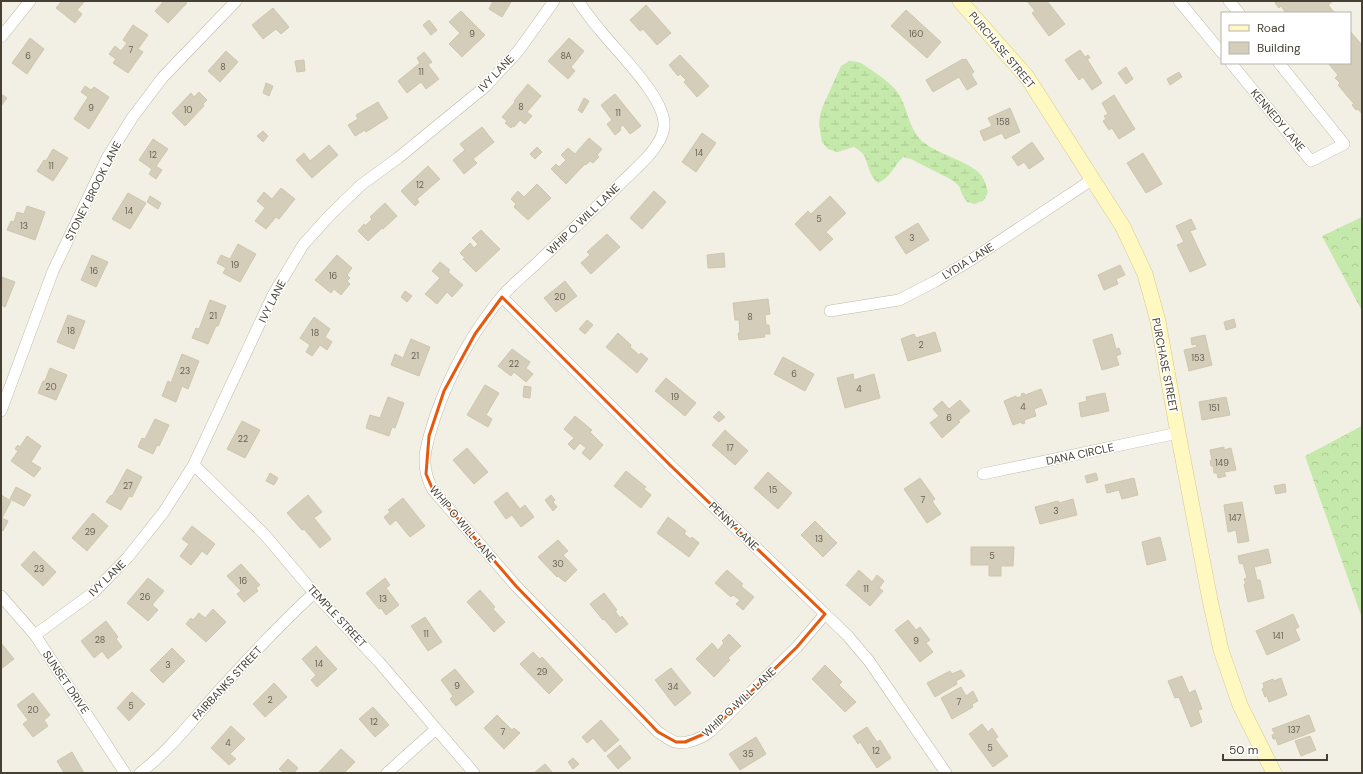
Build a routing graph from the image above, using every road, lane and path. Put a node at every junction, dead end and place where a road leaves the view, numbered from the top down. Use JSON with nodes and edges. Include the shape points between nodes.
{"nodes":[{"id":1,"x":30,"y":1,"type":"edge"},
{"id":2,"x":236,"y":1,"type":"edge"},
{"id":3,"x":554,"y":1,"type":"edge"},
{"id":4,"x":578,"y":1,"type":"edge"},
{"id":5,"x":960,"y":1,"type":"edge"},
{"id":6,"x":1179,"y":1,"type":"edge"},
{"id":7,"x":1229,"y":1,"type":"edge"},
{"id":8,"x":1238,"y":12,"type":"edge"},
{"id":9,"x":1,"y":37,"type":"edge"},
{"id":10,"x":1221,"y":51,"type":"edge"},
{"id":11,"x":1232,"y":64,"type":"edge"},
{"id":12,"x":1280,"y":64,"type":"edge"},
{"id":13,"x":1092,"y":179,"type":"junction"},
{"id":14,"x":502,"y":297,"type":"junction"},
{"id":15,"x":830,"y":312,"type":"dead end"},
{"id":16,"x":1,"y":411,"type":"edge"},
{"id":17,"x":1178,"y":433,"type":"junction"},
{"id":18,"x":194,"y":465,"type":"junction"},
{"id":19,"x":983,"y":474,"type":"dead end"},
{"id":20,"x":314,"y":593,"type":"junction"},
{"id":21,"x":1,"y":596,"type":"edge"},
{"id":22,"x":825,"y":614,"type":"junction"},
{"id":23,"x":35,"y":635,"type":"junction"},
{"id":24,"x":436,"y":729,"type":"junction"},
{"id":25,"x":125,"y":773,"type":"edge"},
{"id":26,"x":140,"y":773,"type":"edge"},
{"id":27,"x":387,"y":773,"type":"edge"},
{"id":28,"x":474,"y":773,"type":"edge"},
{"id":29,"x":946,"y":773,"type":"edge"},
{"id":30,"x":1274,"y":773,"type":"edge"}],
"edges":[{"from":1,"to":9,"type":"street"},
{"from":2,"to":16,"type":"street","name":"STONEY BROOK LANE","via":[[163,76],[107,158],[53,271]]},
{"from":3,"to":18,"type":"street","name":"IVY LANE","via":[[519,50],[486,86],[361,185],[303,245],[273,295]]},
{"from":4,"to":14,"type":"street","name":"WHIP O WILL LANE","via":[[648,86],[662,112],[662,137],[650,154],[591,213]]},
{"from":5,"to":13,"type":"main road","name":"PURCHASE STREET","via":[[1027,77]]},
{"from":6,"to":10,"type":"street"},
{"from":7,"to":8,"type":"street"},
{"from":11,"to":12,"type":"street","name":"KENNEDY LANE","via":[[1311,161],[1344,144]]},
{"from":13,"to":15,"type":"street","name":"LYDIA LANE","via":[[972,260],[913,293],[899,300]]},
{"from":13,"to":17,"type":"main road","name":"PURCHASE STREET","via":[[1123,227],[1145,274],[1158,321]]},
{"from":14,"to":22,"type":"street","name":"PENNY LANE","via":[[670,465]]},
{"from":14,"to":22,"type":"street","name":"WHIP O WILL LANE","via":[[475,334],[444,391],[429,436],[424,465],[426,474],[433,490],[516,586],[658,732],[676,742],[691,741],[705,736],[791,652]]},
{"from":17,"to":19,"type":"street","name":"DANA CIRCLE"},
{"from":17,"to":30,"type":"main road","name":"PURCHASE STREET","via":[[1221,650],[1240,705]]},
{"from":18,"to":20,"type":"street","name":"TEMPLE STREET","via":[[265,535]]},
{"from":18,"to":23,"type":"street","name":"IVY LANE","via":[[163,513],[128,557],[94,592]]},
{"from":20,"to":24,"type":"street","name":"TEMPLE STREET","via":[[379,662]]},
{"from":20,"to":26,"type":"street","name":"FAIRBANKS STREET","via":[[223,687],[158,760]]},
{"from":21,"to":23,"type":"street","name":"SUNSET DRIVE"},
{"from":22,"to":29,"type":"street","name":"PENNY LANE","via":[[869,661]]},
{"from":23,"to":25,"type":"street","name":"SUNSET DRIVE"},
{"from":24,"to":27,"type":"street"},
{"from":24,"to":28,"type":"street","name":"TEMPLE STREET"}]}
